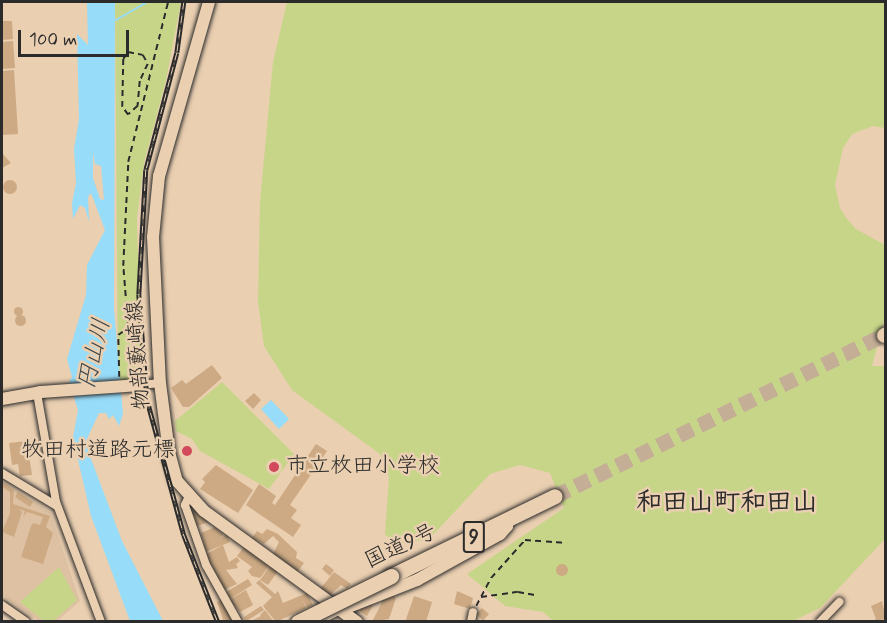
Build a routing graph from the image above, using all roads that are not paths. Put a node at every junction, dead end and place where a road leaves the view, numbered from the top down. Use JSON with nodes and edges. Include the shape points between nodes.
{"nodes":[{"id":1,"x":209,"y":2,"type":"edge"},
{"id":2,"x":160,"y":383,"type":"junction"},
{"id":3,"x":141,"y":385,"type":"joint"},
{"id":4,"x":38,"y":392,"type":"junction"},
{"id":5,"x":2,"y":399,"type":"edge"},
{"id":6,"x":2,"y":473,"type":"edge"},
{"id":7,"x":189,"y":496,"type":"junction"},
{"id":8,"x":555,"y":496,"type":"tunnel mouth"},
{"id":9,"x":57,"y":506,"type":"junction"},
{"id":10,"x":504,"y":521,"type":"junction"},
{"id":11,"x":839,"y":602,"type":"dead end"},
{"id":12,"x":2,"y":605,"type":"edge"},
{"id":13,"x":341,"y":610,"type":"junction"},
{"id":14,"x":473,"y":612,"type":"road end"},
{"id":15,"x":26,"y":621,"type":"edge"},
{"id":16,"x":101,"y":621,"type":"edge"},
{"id":17,"x":238,"y":621,"type":"edge"},
{"id":18,"x":298,"y":621,"type":"edge"},
{"id":19,"x":317,"y":621,"type":"edge"},
{"id":20,"x":357,"y":621,"type":"edge"},
{"id":21,"x":471,"y":621,"type":"edge"},
{"id":22,"x":820,"y":621,"type":"edge"}],
"edges":[{"from":1,"to":2,"type":"main road","name":"物部藪崎線","via":[[159,176],[153,237]]},
{"from":2,"to":3,"type":"street"},
{"from":2,"to":7,"type":"main road","name":"物部藪崎線","via":[[169,452],[177,482]]},
{"from":3,"to":4,"type":"main road"},
{"from":4,"to":5,"type":"main road"},
{"from":4,"to":9,"type":"street"},
{"from":6,"to":9,"type":"street"},
{"from":7,"to":13,"type":"main road","name":"物部藪崎線","via":[[239,539]]},
{"from":7,"to":17,"type":"street","via":[[185,505],[206,565]]},
{"from":8,"to":10,"type":"highway","name":"国道9号","number":"9"},
{"from":9,"to":16,"type":"street"},
{"from":10,"to":13,"type":"main road","via":[[507,526],[500,534],[417,580]]},
{"from":10,"to":18,"type":"highway","name":"国道9号","number":"9","bridge":true},
{"from":11,"to":22,"type":"street"},
{"from":12,"to":15,"type":"street"},
{"from":13,"to":19,"type":"street"},
{"from":13,"to":20,"type":"main road","name":"物部藪崎線"},
{"from":14,"to":21,"type":"street"}]}
